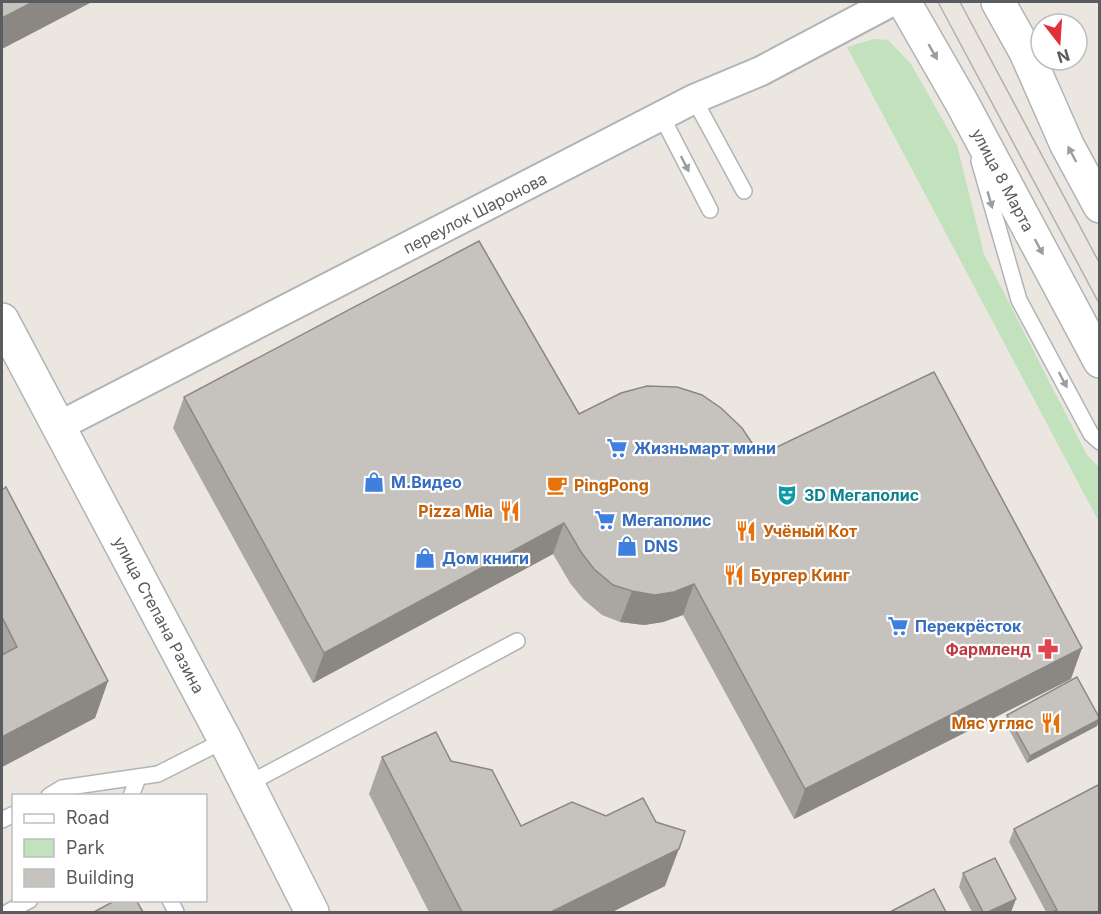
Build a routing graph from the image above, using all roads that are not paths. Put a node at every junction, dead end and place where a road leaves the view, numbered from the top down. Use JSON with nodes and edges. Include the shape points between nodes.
{"nodes":[{"id":1,"x":891,"y":2,"type":"edge"},
{"id":2,"x":904,"y":2,"type":"edge"},
{"id":3,"x":998,"y":2,"type":"edge"},
{"id":4,"x":694,"y":99,"type":"junction"},
{"id":5,"x":962,"y":103,"type":"junction"},
{"id":6,"x":662,"y":117,"type":"junction"},
{"id":7,"x":744,"y":191,"type":"dead end"},
{"id":8,"x":1100,"y":206,"type":"edge"},
{"id":9,"x":710,"y":210,"type":"dead end"},
{"id":10,"x":2,"y":320,"type":"edge"},
{"id":11,"x":1100,"y":361,"type":"edge"},
{"id":12,"x":58,"y":426,"type":"junction"},
{"id":13,"x":1100,"y":442,"type":"edge"},
{"id":14,"x":517,"y":641,"type":"dead end"},
{"id":15,"x":225,"y":740,"type":"junction"},
{"id":16,"x":138,"y":778,"type":"junction"},
{"id":17,"x":246,"y":785,"type":"junction"},
{"id":18,"x":50,"y":794,"type":"edge"},
{"id":19,"x":131,"y":794,"type":"edge"},
{"id":20,"x":26,"y":902,"type":"edge"},
{"id":21,"x":8,"y":912,"type":"edge"},
{"id":22,"x":312,"y":912,"type":"edge"}],
"edges":[{"from":1,"to":4,"type":"street","name":"переулок Шаронова","via":[[761,70]]},
{"from":2,"to":5,"type":"street","name":"улица 8 Марта","one_way":true},
{"from":8,"to":3,"type":"street","one_way":true},
{"from":4,"to":6,"type":"street","name":"переулок Шаронова"},
{"from":4,"to":7,"type":"lane"},
{"from":5,"to":11,"type":"street","name":"улица 8 Марта","one_way":true},
{"from":5,"to":13,"type":"lane","one_way":true,"via":[[1019,300],[1091,434]]},
{"from":6,"to":9,"type":"lane","one_way":true},
{"from":6,"to":12,"type":"street","name":"переулок Шаронова"},
{"from":10,"to":12,"type":"street","name":"улица Степана Разина"},
{"from":12,"to":15,"type":"street","name":"улица Степана Разина"},
{"from":14,"to":17,"type":"lane"},
{"from":15,"to":16,"type":"lane","via":[[158,774]]},
{"from":15,"to":17,"type":"street","name":"улица Степана Разина"},
{"from":16,"to":18,"type":"lane","via":[[62,788]]},
{"from":16,"to":19,"type":"lane"},
{"from":17,"to":22,"type":"street","name":"улица Степана Разина"},
{"from":20,"to":21,"type":"lane"}]}
